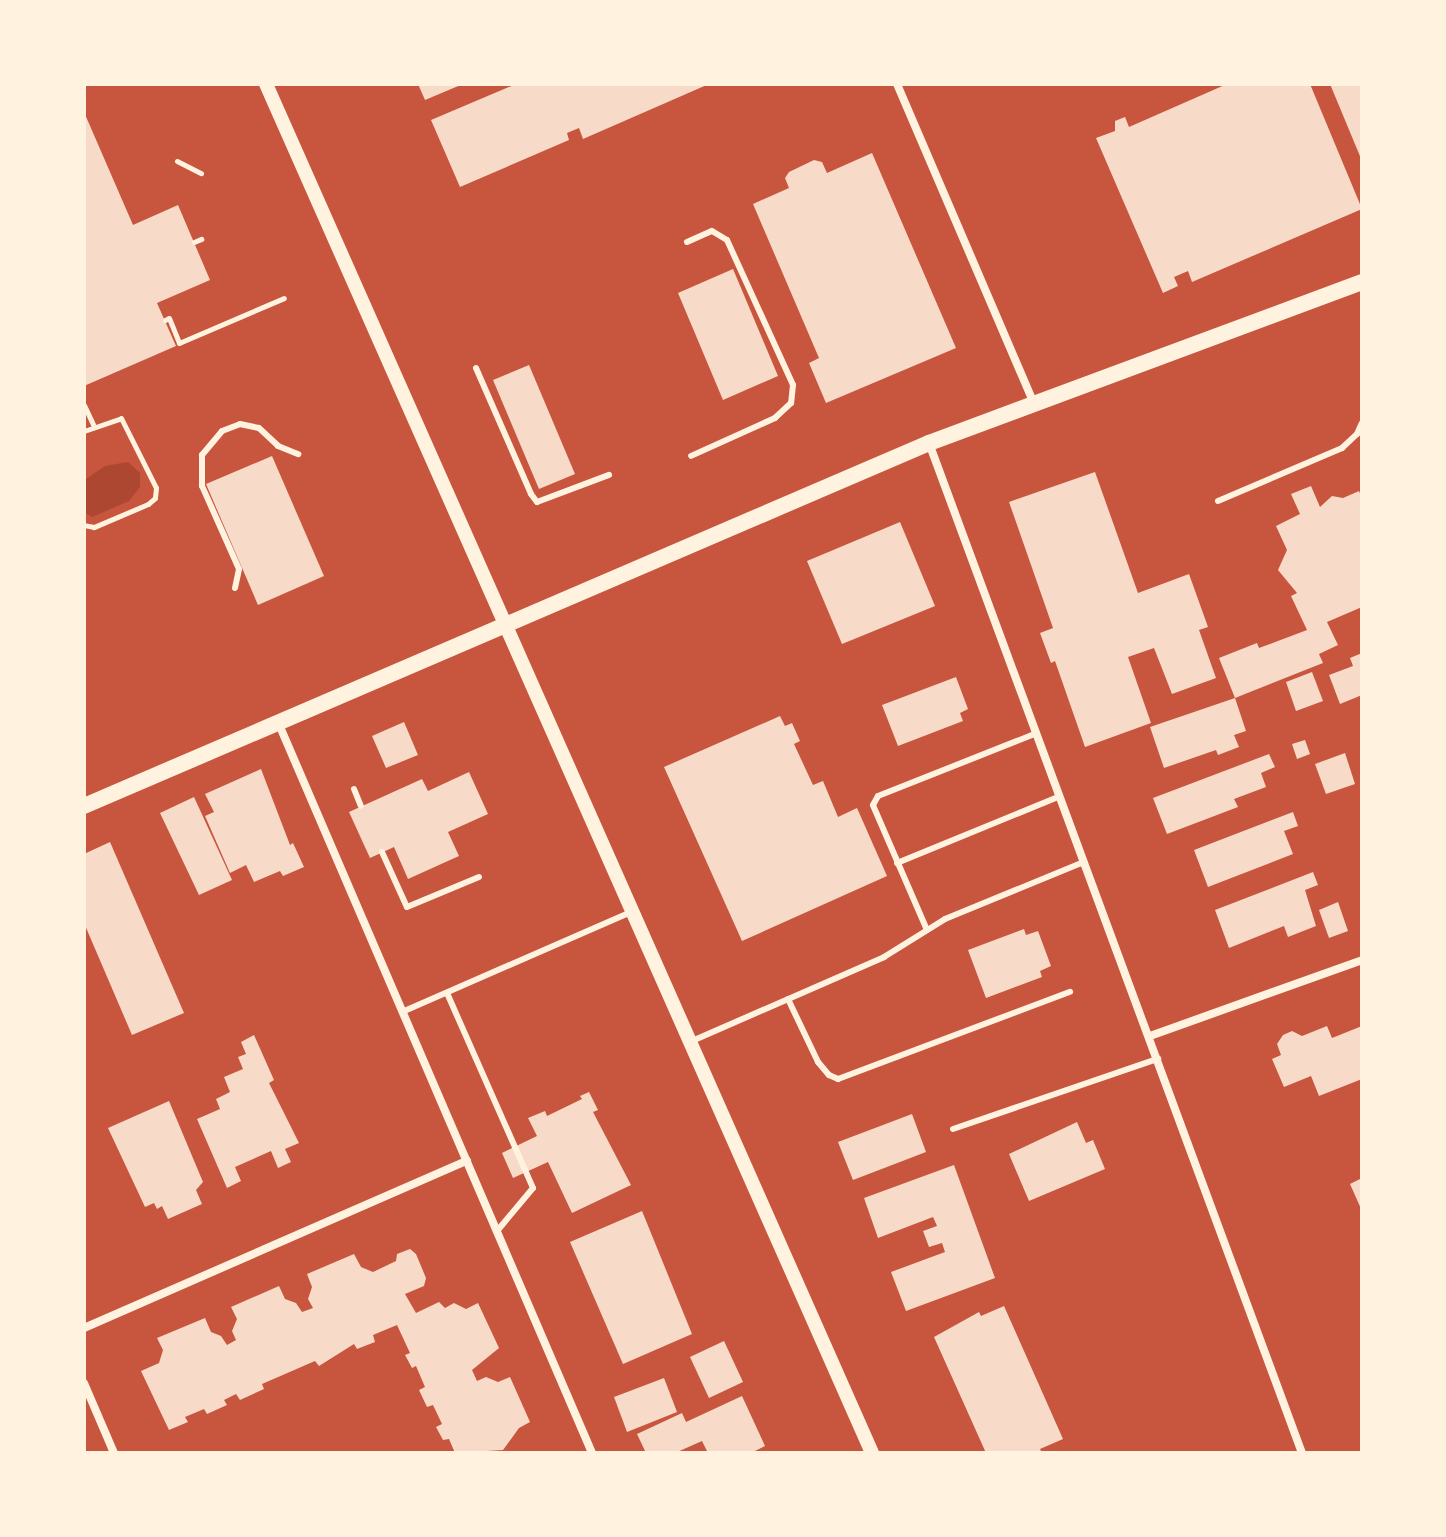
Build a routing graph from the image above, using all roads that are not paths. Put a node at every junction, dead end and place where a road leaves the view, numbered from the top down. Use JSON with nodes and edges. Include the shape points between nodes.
{"nodes":[{"id":1,"x":266,"y":84,"type":"edge"},
{"id":2,"x":897,"y":84,"type":"edge"},
{"id":3,"x":687,"y":242,"type":"dead end"},
{"id":4,"x":1362,"y":282,"type":"edge"},
{"id":5,"x":476,"y":368,"type":"dead end"},
{"id":6,"x":1033,"y":402,"type":"junction"},
{"id":7,"x":1362,"y":423,"type":"edge"},
{"id":8,"x":929,"y":443,"type":"junction"},
{"id":9,"x":298,"y":454,"type":"dead end"},
{"id":10,"x":691,"y":456,"type":"dead end"},
{"id":11,"x":609,"y":475,"type":"dead end"},
{"id":12,"x":1218,"y":501,"type":"dead end"},
{"id":13,"x":235,"y":588,"type":"dead end"},
{"id":14,"x":504,"y":626,"type":"junction"},
{"id":15,"x":277,"y":722,"type":"junction"},
{"id":16,"x":1037,"y":733,"type":"junction"},
{"id":17,"x":354,"y":789,"type":"dead end"},
{"id":18,"x":1060,"y":796,"type":"junction"},
{"id":19,"x":84,"y":806,"type":"edge"},
{"id":20,"x":361,"y":806,"type":"dead end"},
{"id":21,"x":382,"y":852,"type":"dead end"},
{"id":22,"x":1084,"y":862,"type":"junction"},
{"id":23,"x":897,"y":863,"type":"junction"},
{"id":24,"x":479,"y":877,"type":"dead end"},
{"id":25,"x":631,"y":912,"type":"junction"},
{"id":26,"x":927,"y":930,"type":"junction"},
{"id":27,"x":1362,"y":960,"type":"edge"},
{"id":28,"x":1070,"y":992,"type":"dead end"},
{"id":29,"x":447,"y":993,"type":"junction"},
{"id":30,"x":788,"y":999,"type":"junction"},
{"id":31,"x":402,"y":1012,"type":"junction"},
{"id":32,"x":1150,"y":1036,"type":"junction"},
{"id":33,"x":690,"y":1042,"type":"junction"},
{"id":34,"x":1158,"y":1059,"type":"junction"},
{"id":35,"x":953,"y":1129,"type":"dead end"},
{"id":36,"x":467,"y":1161,"type":"junction"},
{"id":37,"x":497,"y":1231,"type":"junction"},
{"id":38,"x":84,"y":1328,"type":"edge"},
{"id":39,"x":84,"y":1383,"type":"edge"},
{"id":40,"x":114,"y":1453,"type":"edge"},
{"id":41,"x":592,"y":1453,"type":"edge"},
{"id":42,"x":870,"y":1453,"type":"edge"},
{"id":43,"x":1302,"y":1453,"type":"edge"}],
"edges":[{"from":1,"to":14,"type":"street"},
{"from":2,"to":6,"type":"street"},
{"from":3,"to":10,"type":"lane","via":[[712,231],[727,240],[793,385],[791,403],[775,418]]},
{"from":4,"to":6,"type":"main road"},
{"from":5,"to":11,"type":"lane","via":[[537,502]]},
{"from":6,"to":8,"type":"main road"},
{"from":7,"to":12,"type":"lane","via":[[1342,448]]},
{"from":8,"to":14,"type":"main road"},
{"from":8,"to":16,"type":"street"},
{"from":9,"to":13,"type":"lane","via":[[278,446],[259,428],[240,424],[222,431],[202,455],[202,486],[239,569]]},
{"from":14,"to":15,"type":"main road"},
{"from":14,"to":25,"type":"street"},
{"from":15,"to":19,"type":"main road"},
{"from":15,"to":31,"type":"street"},
{"from":16,"to":18,"type":"street"},
{"from":16,"to":23,"type":"lane","via":[[878,796],[873,805]]},
{"from":17,"to":20,"type":"lane"},
{"from":18,"to":22,"type":"street"},
{"from":18,"to":23,"type":"lane"},
{"from":21,"to":24,"type":"lane","via":[[407,907]]},
{"from":22,"to":26,"type":"lane","via":[[1006,891]]},
{"from":22,"to":32,"type":"street"},
{"from":23,"to":26,"type":"lane"},
{"from":25,"to":29,"type":"lane"},
{"from":25,"to":33,"type":"street"},
{"from":26,"to":30,"type":"lane","via":[[884,957]]},
{"from":27,"to":32,"type":"street"},
{"from":28,"to":30,"type":"lane","via":[[838,1079],[818,1062]]},
{"from":29,"to":31,"type":"lane"},
{"from":29,"to":37,"type":"lane","via":[[533,1188]]},
{"from":30,"to":33,"type":"lane"},
{"from":31,"to":36,"type":"street"},
{"from":32,"to":34,"type":"street"},
{"from":33,"to":42,"type":"street"},
{"from":34,"to":35,"type":"lane"},
{"from":34,"to":43,"type":"street"},
{"from":36,"to":37,"type":"street"},
{"from":36,"to":38,"type":"street"},
{"from":37,"to":41,"type":"street"},
{"from":39,"to":40,"type":"street"}]}
